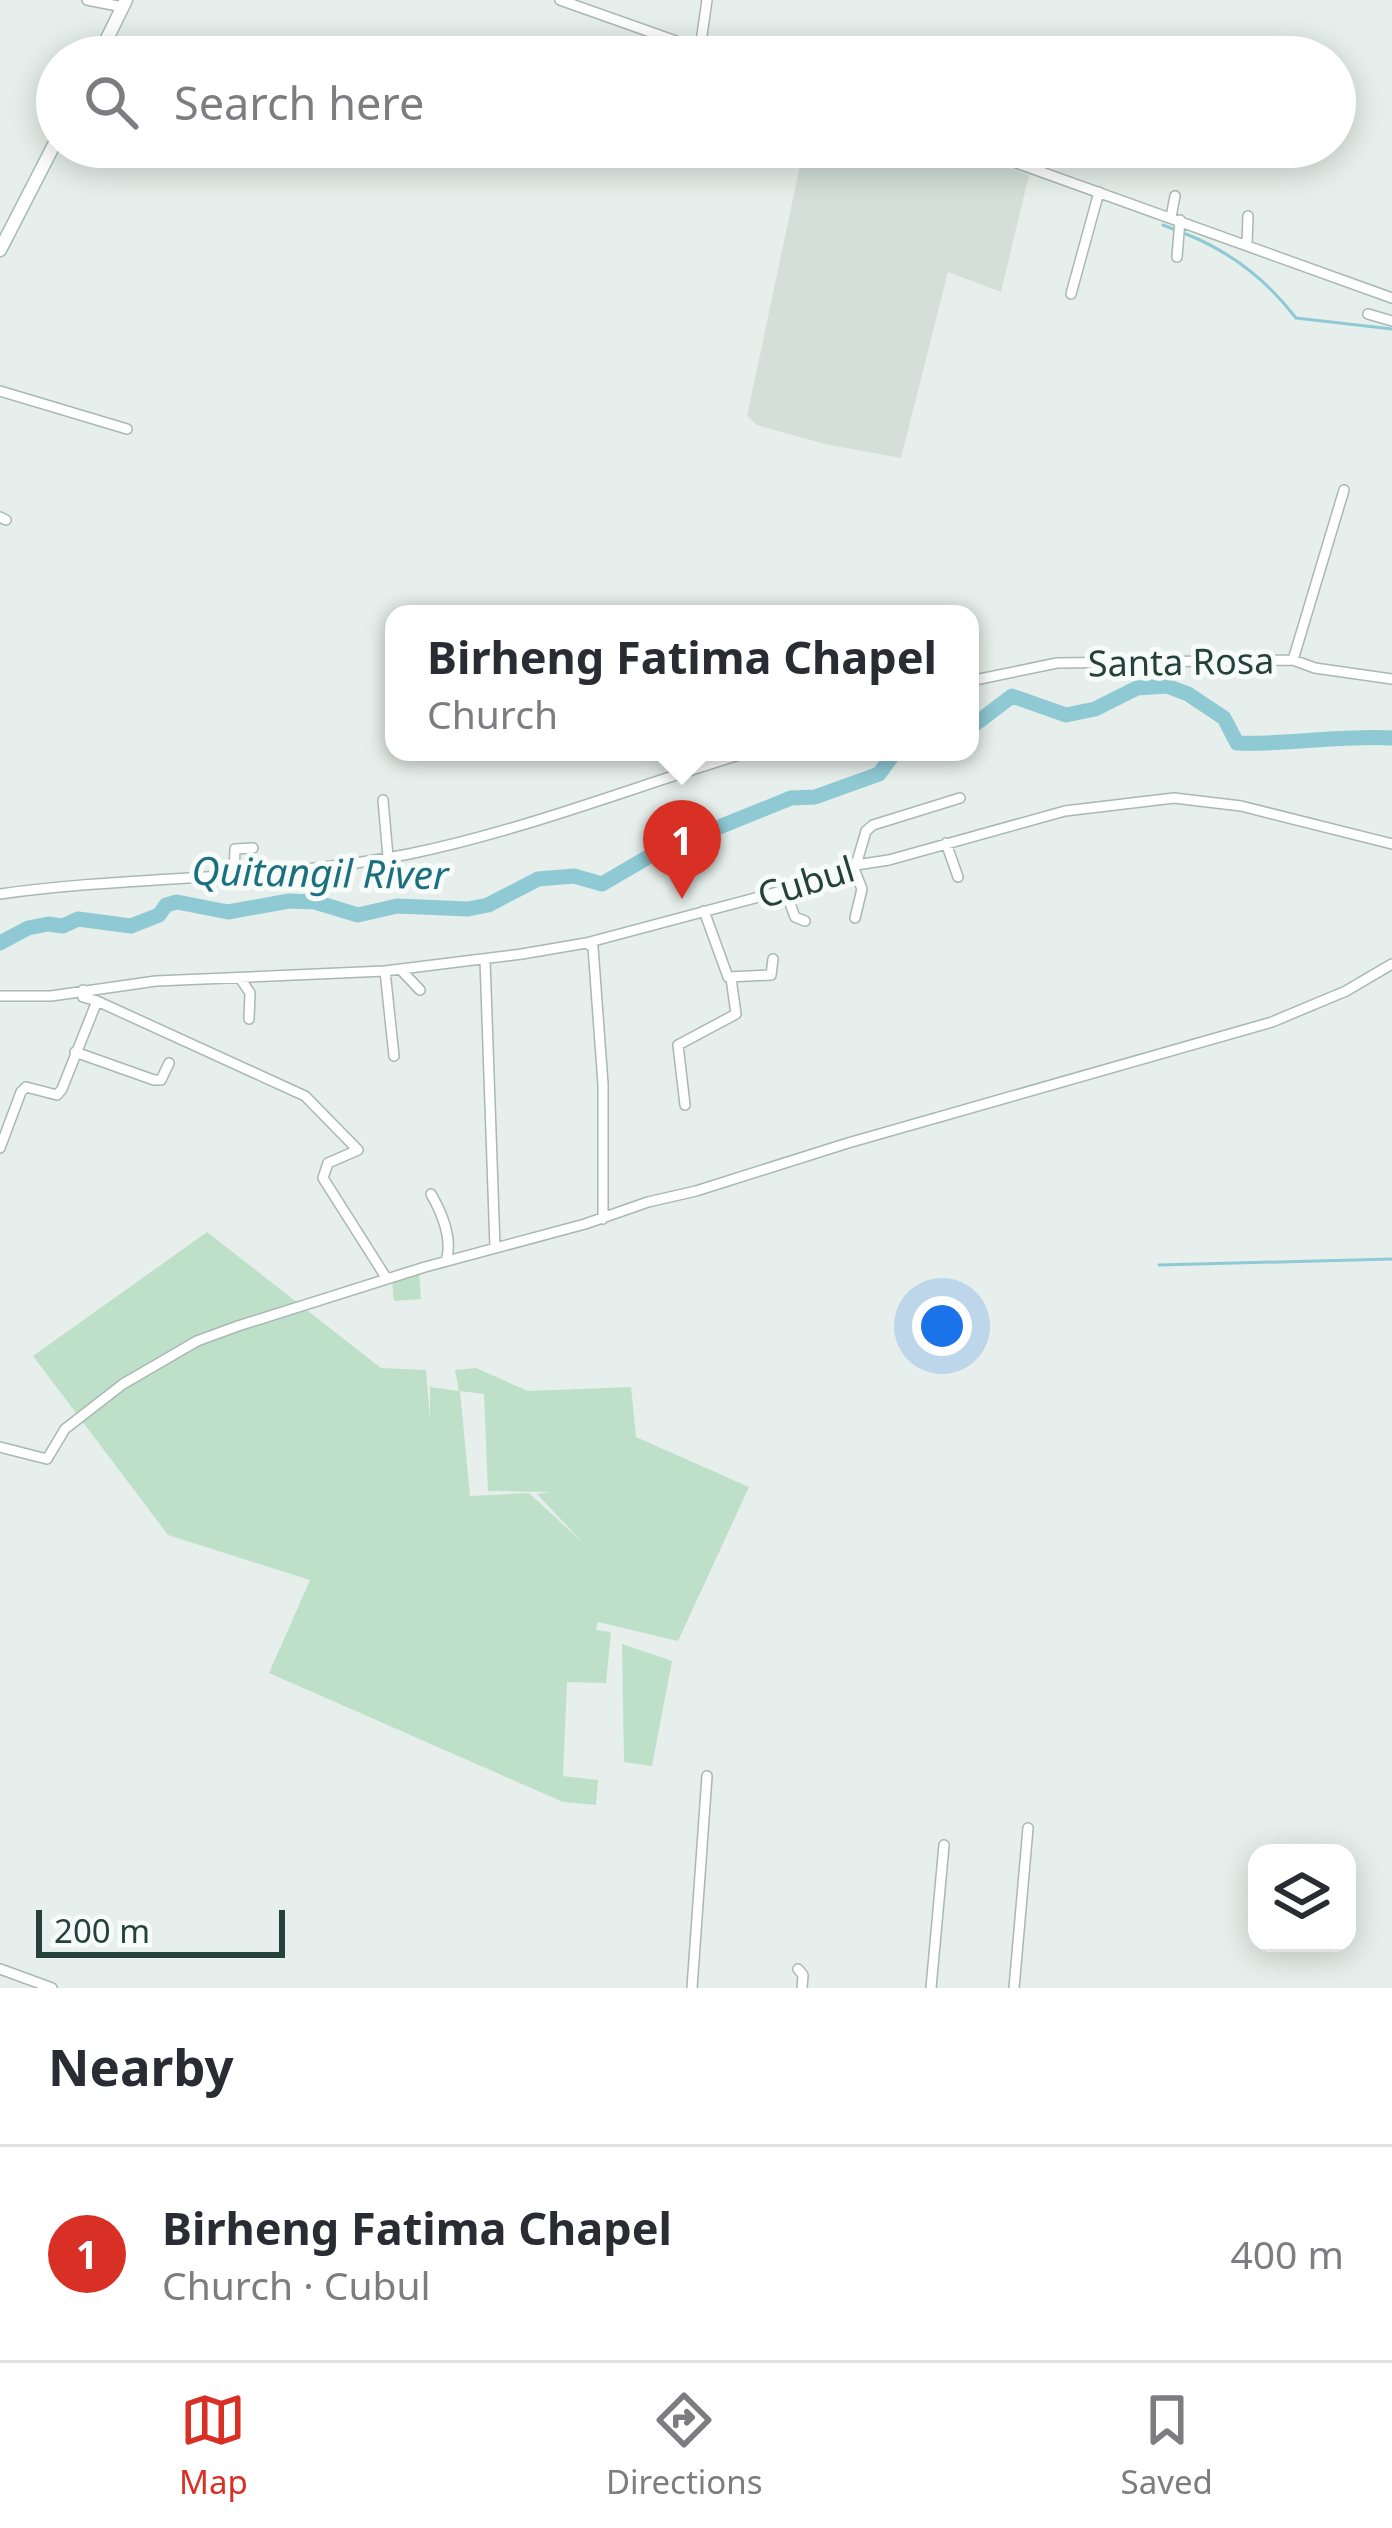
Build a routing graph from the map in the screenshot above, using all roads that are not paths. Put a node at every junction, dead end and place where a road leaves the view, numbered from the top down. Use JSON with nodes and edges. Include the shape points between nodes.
{"nodes":[{"id":1,"x":88,"y":0,"type":"edge"},
{"id":2,"x":560,"y":0,"type":"edge"},
{"id":3,"x":707,"y":0,"type":"edge"},
{"id":4,"x":124,"y":3,"type":"edge"},
{"id":5,"x":108,"y":36,"type":"edge"},
{"id":6,"x":663,"y":36,"type":"edge"},
{"id":7,"x":702,"y":36,"type":"edge"},
{"id":8,"x":42,"y":168,"type":"edge"},
{"id":9,"x":1036,"y":168,"type":"edge"},
{"id":10,"x":1099,"y":193,"type":"junction"},
{"id":11,"x":1175,"y":196,"type":"dead end"},
{"id":12,"x":1248,"y":216,"type":"dead end"},
{"id":13,"x":1176,"y":218,"type":"junction"},
{"id":14,"x":1247,"y":244,"type":"junction"},
{"id":15,"x":0,"y":250,"type":"edge"},
{"id":16,"x":1177,"y":257,"type":"dead end"},
{"id":17,"x":1072,"y":294,"type":"dead end"},
{"id":18,"x":1392,"y":298,"type":"edge"},
{"id":19,"x":1368,"y":314,"type":"dead end"},
{"id":20,"x":1392,"y":321,"type":"edge"},
{"id":21,"x":0,"y":392,"type":"edge"},
{"id":22,"x":127,"y":429,"type":"dead end"},
{"id":23,"x":1344,"y":490,"type":"dead end"},
{"id":24,"x":1293,"y":660,"type":"junction"},
{"id":25,"x":979,"y":679,"type":"edge"},
{"id":26,"x":1392,"y":679,"type":"edge"},
{"id":27,"x":718,"y":761,"type":"edge"},
{"id":28,"x":960,"y":798,"type":"dead end"},
{"id":29,"x":382,"y":800,"type":"dead end"},
{"id":30,"x":946,"y":843,"type":"junction"},
{"id":31,"x":1392,"y":844,"type":"edge"},
{"id":32,"x":254,"y":848,"type":"dead end"},
{"id":33,"x":388,"y":857,"type":"junction"},
{"id":34,"x":855,"y":866,"type":"junction"},
{"id":35,"x":234,"y":875,"type":"junction"},
{"id":36,"x":958,"y":877,"type":"dead end"},
{"id":37,"x":785,"y":890,"type":"junction"},
{"id":38,"x":0,"y":894,"type":"edge"},
{"id":39,"x":704,"y":910,"type":"junction"},
{"id":40,"x":855,"y":917,"type":"dead end"},
{"id":41,"x":805,"y":921,"type":"dead end"},
{"id":42,"x":586,"y":943,"type":"junction"},
{"id":43,"x":773,"y":959,"type":"dead end"},
{"id":44,"x":484,"y":960,"type":"junction"},
{"id":45,"x":1392,"y":964,"type":"edge"},
{"id":46,"x":401,"y":970,"type":"junction"},
{"id":47,"x":385,"y":971,"type":"junction"},
{"id":48,"x":240,"y":978,"type":"junction"},
{"id":49,"x":730,"y":978,"type":"junction"},
{"id":50,"x":83,"y":990,"type":"junction"},
{"id":51,"x":420,"y":990,"type":"dead end"},
{"id":52,"x":0,"y":996,"type":"edge"},
{"id":53,"x":97,"y":1001,"type":"junction"},
{"id":54,"x":249,"y":1018,"type":"dead end"},
{"id":55,"x":75,"y":1052,"type":"junction"},
{"id":56,"x":394,"y":1056,"type":"dead end"},
{"id":57,"x":169,"y":1063,"type":"dead end"},
{"id":58,"x":685,"y":1106,"type":"dead end"},
{"id":59,"x":0,"y":1148,"type":"edge"},
{"id":60,"x":431,"y":1194,"type":"dead end"},
{"id":61,"x":603,"y":1219,"type":"junction"},
{"id":62,"x":496,"y":1247,"type":"junction"},
{"id":63,"x":446,"y":1261,"type":"junction"},
{"id":64,"x":387,"y":1279,"type":"junction"},
{"id":65,"x":0,"y":1447,"type":"edge"},
{"id":66,"x":707,"y":1776,"type":"dead end"},
{"id":67,"x":1028,"y":1828,"type":"dead end"},
{"id":68,"x":944,"y":1845,"type":"dead end"},
{"id":69,"x":0,"y":1969,"type":"edge"},
{"id":70,"x":798,"y":1969,"type":"dead end"},
{"id":71,"x":52,"y":1988,"type":"edge"},
{"id":72,"x":692,"y":1988,"type":"edge"},
{"id":73,"x":802,"y":1988,"type":"edge"},
{"id":74,"x":931,"y":1988,"type":"edge"},
{"id":75,"x":1014,"y":1988,"type":"edge"}],
"edges":[{"from":1,"to":4,"type":"street"},
{"from":2,"to":6,"type":"street"},
{"from":3,"to":7,"type":"street"},
{"from":4,"to":5,"type":"street"},
{"from":8,"to":15,"type":"street"},
{"from":9,"to":10,"type":"street"},
{"from":10,"to":13,"type":"street"},
{"from":10,"to":17,"type":"street"},
{"from":11,"to":13,"type":"street"},
{"from":12,"to":14,"type":"street"},
{"from":13,"to":14,"type":"street"},
{"from":13,"to":16,"type":"street"},
{"from":14,"to":18,"type":"street"},
{"from":19,"to":20,"type":"street"},
{"from":21,"to":22,"type":"street"},
{"from":23,"to":24,"type":"street"},
{"from":24,"to":25,"type":"street","name":"Santa Rosa","via":[[1057,663]]},
{"from":24,"to":26,"type":"street","name":"Santa Rosa"},
{"from":27,"to":33,"type":"street","via":[[552,818]]},
{"from":28,"to":34,"type":"street","via":[[873,825]]},
{"from":29,"to":33,"type":"street"},
{"from":30,"to":31,"type":"street","name":"Cubul","via":[[1065,812],[1174,798],[1241,806]]},
{"from":30,"to":34,"type":"street","name":"Cubul"},
{"from":30,"to":36,"type":"street"},
{"from":32,"to":35,"type":"street","via":[[235,849]]},
{"from":33,"to":35,"type":"street"},
{"from":34,"to":37,"type":"street","name":"Cubul"},
{"from":34,"to":40,"type":"street","via":[[862,889]]},
{"from":35,"to":38,"type":"street"},
{"from":37,"to":39,"type":"street","name":"Cubul"},
{"from":37,"to":41,"type":"street","via":[[795,917]]},
{"from":39,"to":42,"type":"street","name":"Cubul"},
{"from":39,"to":49,"type":"street"},
{"from":42,"to":44,"type":"street","name":"Cubul"},
{"from":42,"to":61,"type":"street","via":[[599,1013]]},
{"from":43,"to":49,"type":"street","via":[[771,975]]},
{"from":44,"to":46,"type":"street","name":"Cubul"},
{"from":44,"to":62,"type":"street"},
{"from":45,"to":61,"type":"street","via":[[1272,1022]]},
{"from":46,"to":47,"type":"street","name":"Cubul"},
{"from":46,"to":51,"type":"street"},
{"from":47,"to":48,"type":"street","name":"Cubul"},
{"from":47,"to":56,"type":"street"},
{"from":48,"to":50,"type":"street","name":"Cubul"},
{"from":48,"to":54,"type":"street","via":[[250,993]]},
{"from":49,"to":58,"type":"street","via":[[736,1015],[678,1045]]},
{"from":50,"to":52,"type":"street","name":"Cubul"},
{"from":50,"to":53,"type":"street"},
{"from":53,"to":55,"type":"street"},
{"from":53,"to":64,"type":"street","via":[[305,1096],[358,1150],[328,1163],[323,1178]]},
{"from":55,"to":57,"type":"street","via":[[154,1080]]},
{"from":55,"to":59,"type":"street","via":[[57,1096],[21,1091]]},
{"from":60,"to":63,"type":"street","via":[[447,1232]]},
{"from":61,"to":62,"type":"street"},
{"from":62,"to":63,"type":"street"},
{"from":63,"to":64,"type":"street"},
{"from":64,"to":65,"type":"street","via":[[197,1341],[92,1407],[47,1459]]},
{"from":66,"to":72,"type":"street"},
{"from":67,"to":75,"type":"street"},
{"from":68,"to":74,"type":"street"},
{"from":69,"to":71,"type":"street"},
{"from":70,"to":73,"type":"street"}]}
